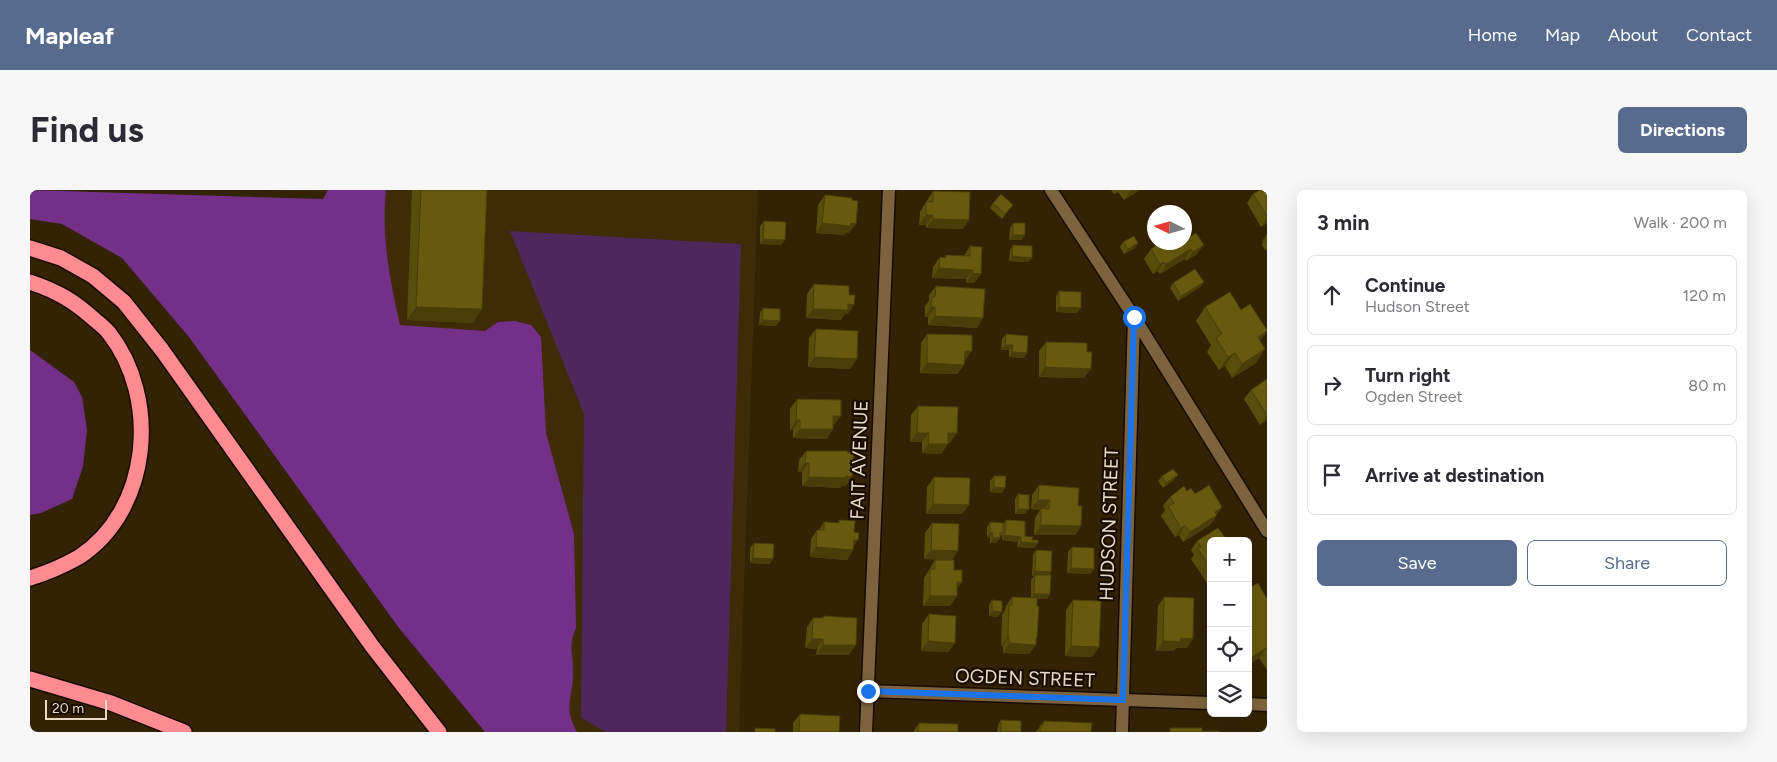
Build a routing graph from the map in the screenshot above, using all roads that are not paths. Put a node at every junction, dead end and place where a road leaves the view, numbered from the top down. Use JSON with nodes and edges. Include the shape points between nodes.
{"nodes":[{"id":1,"x":888,"y":190,"type":"edge"},
{"id":2,"x":1052,"y":190,"type":"edge"},
{"id":3,"x":30,"y":248,"type":"edge"},
{"id":4,"x":30,"y":282,"type":"edge"},
{"id":5,"x":1134,"y":317,"type":"junction"},
{"id":6,"x":1267,"y":531,"type":"edge"},
{"id":7,"x":30,"y":578,"type":"edge"},
{"id":8,"x":30,"y":679,"type":"edge"},
{"id":9,"x":868,"y":691,"type":"junction"},
{"id":10,"x":1123,"y":700,"type":"junction"},
{"id":11,"x":1207,"y":703,"type":"edge"},
{"id":12,"x":1252,"y":704,"type":"edge"},
{"id":13,"x":1267,"y":705,"type":"edge"},
{"id":14,"x":184,"y":732,"type":"edge"},
{"id":15,"x":439,"y":732,"type":"edge"},
{"id":16,"x":866,"y":732,"type":"edge"},
{"id":17,"x":1122,"y":732,"type":"edge"}],
"edges":[{"from":1,"to":9,"type":"street","name":"FAIT AVENUE"},
{"from":2,"to":5,"type":"street"},
{"from":3,"to":15,"type":"highway","via":[[61,258],[93,276],[124,302],[162,350],[372,646]]},
{"from":4,"to":7,"type":"highway","via":[[78,304],[109,332],[129,365],[139,399],[142,436],[136,476],[122,508],[106,532],[80,556]]},
{"from":5,"to":6,"type":"street"},
{"from":5,"to":10,"type":"street","name":"HUDSON STREET"},
{"from":8,"to":14,"type":"highway","via":[[111,703]]},
{"from":9,"to":10,"type":"street","name":"OGDEN STREET"},
{"from":9,"to":16,"type":"street","name":"FAIT AVENUE"},
{"from":10,"to":11,"type":"street","name":"OGDEN STREET"},
{"from":10,"to":17,"type":"street","name":"HUDSON STREET"},
{"from":12,"to":13,"type":"street"}]}
